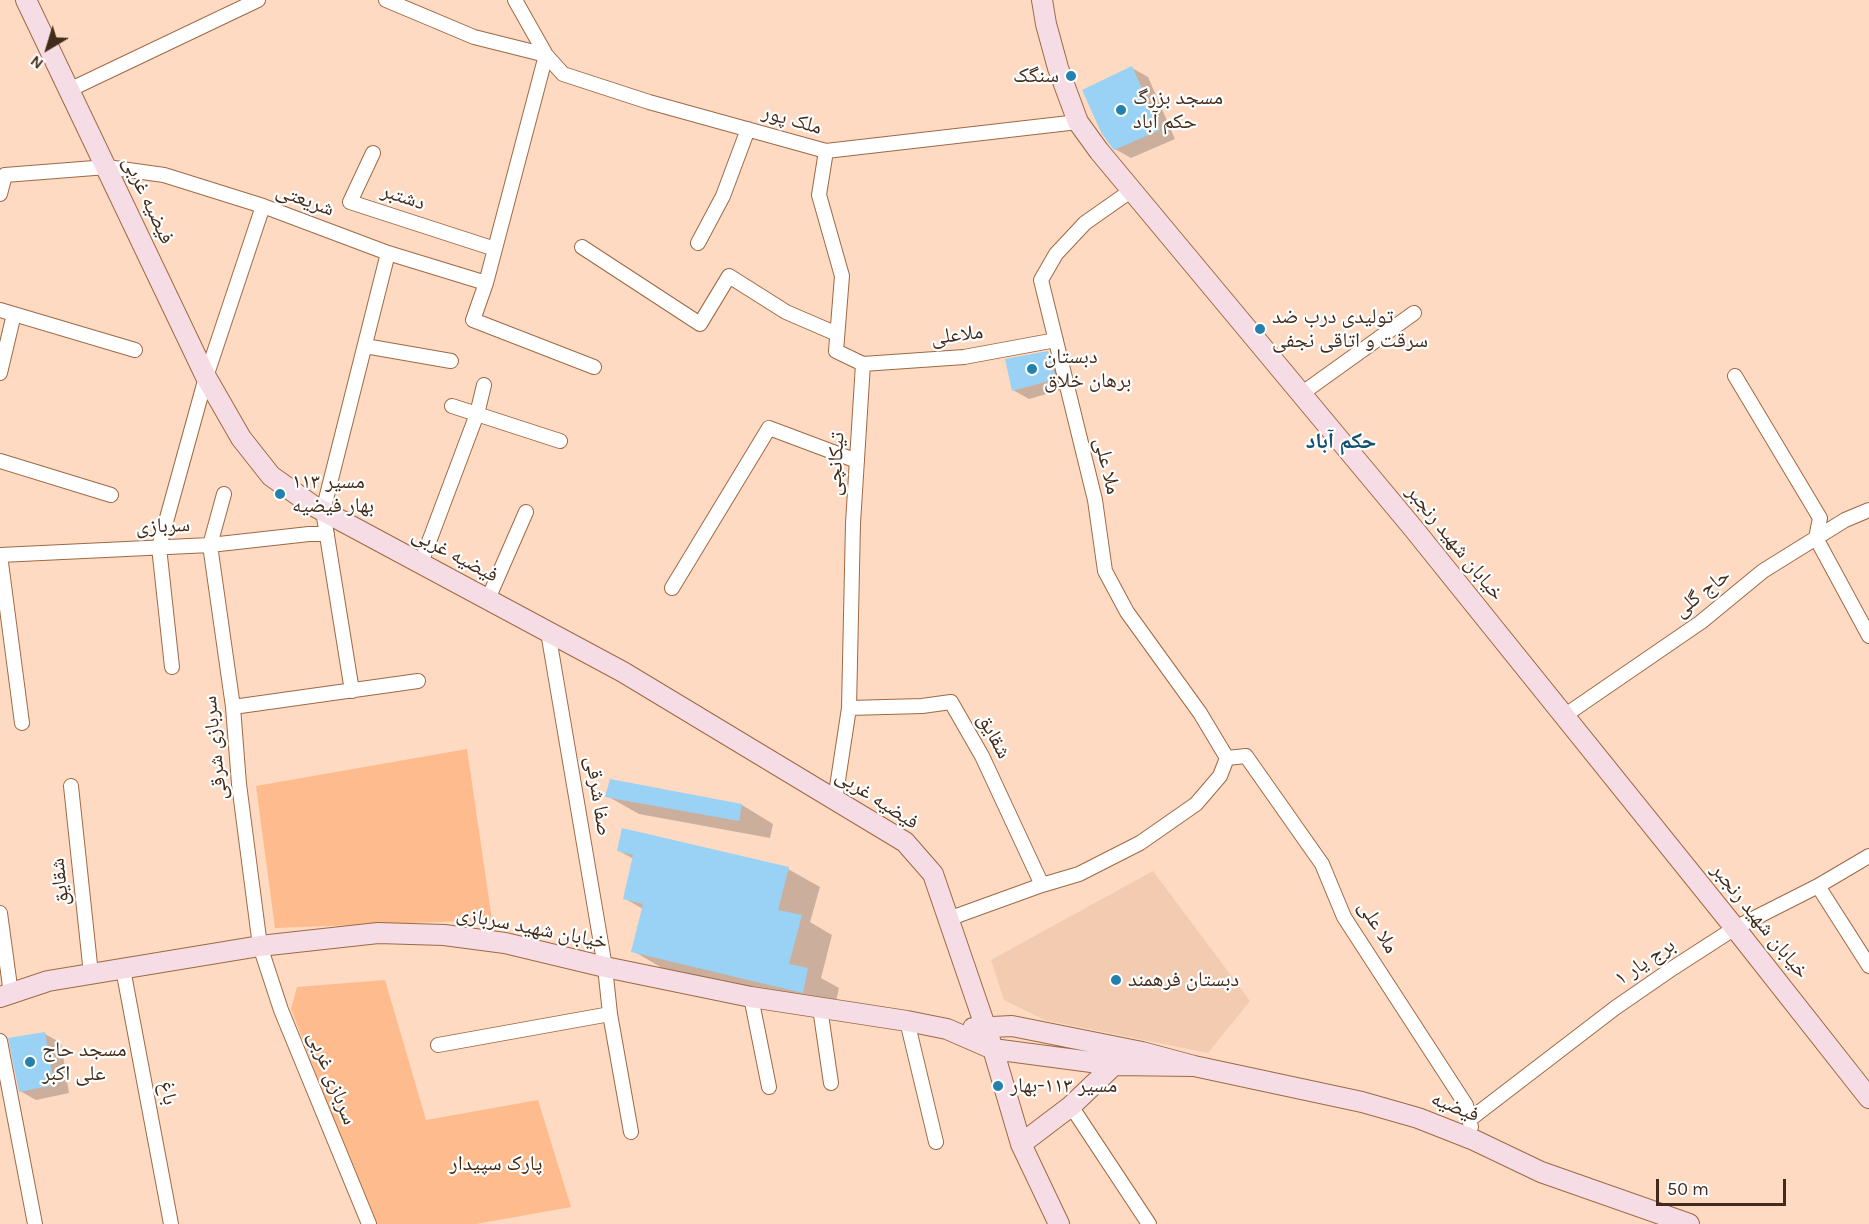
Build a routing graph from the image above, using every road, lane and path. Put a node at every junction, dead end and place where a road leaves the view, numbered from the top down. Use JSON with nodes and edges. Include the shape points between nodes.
{"nodes":[{"id":1,"x":26,"y":0,"type":"edge"},
{"id":2,"x":258,"y":0,"type":"edge"},
{"id":3,"x":386,"y":0,"type":"edge"},
{"id":4,"x":515,"y":0,"type":"edge"},
{"id":5,"x":1042,"y":0,"type":"edge"},
{"id":6,"x":546,"y":55,"type":"junction"},
{"id":7,"x":69,"y":90,"type":"junction"},
{"id":8,"x":1078,"y":122,"type":"junction"},
{"id":9,"x":748,"y":129,"type":"junction"},
{"id":10,"x":826,"y":151,"type":"junction"},
{"id":11,"x":373,"y":153,"type":"dead end"},
{"id":12,"x":107,"y":167,"type":"junction"},
{"id":13,"x":1132,"y":190,"type":"junction"},
{"id":14,"x":0,"y":194,"type":"edge"},
{"id":15,"x":263,"y":206,"type":"junction"},
{"id":16,"x":698,"y":243,"type":"dead end"},
{"id":17,"x":582,"y":247,"type":"dead end"},
{"id":18,"x":495,"y":249,"type":"junction"},
{"id":19,"x":388,"y":253,"type":"junction"},
{"id":20,"x":486,"y":283,"type":"junction"},
{"id":21,"x":0,"y":310,"type":"edge"},
{"id":22,"x":1414,"y":313,"type":"dead end"},
{"id":23,"x":14,"y":314,"type":"junction"},
{"id":24,"x":837,"y":334,"type":"junction"},
{"id":25,"x":1056,"y":340,"type":"junction"},
{"id":26,"x":365,"y":346,"type":"junction"},
{"id":27,"x":135,"y":350,"type":"dead end"},
{"id":28,"x":451,"y":362,"type":"dead end"},
{"id":29,"x":863,"y":364,"type":"junction"},
{"id":30,"x":594,"y":367,"type":"dead end"},
{"id":31,"x":0,"y":373,"type":"edge"},
{"id":32,"x":1735,"y":376,"type":"dead end"},
{"id":33,"x":206,"y":377,"type":"junction"},
{"id":34,"x":484,"y":385,"type":"dead end"},
{"id":35,"x":1301,"y":394,"type":"junction"},
{"id":36,"x":452,"y":406,"type":"dead end"},
{"id":37,"x":477,"y":414,"type":"junction"},
{"id":38,"x":560,"y":441,"type":"dead end"},
{"id":39,"x":0,"y":461,"type":"edge"},
{"id":40,"x":857,"y":461,"type":"junction"},
{"id":41,"x":224,"y":494,"type":"dead end"},
{"id":42,"x":111,"y":495,"type":"dead end"},
{"id":43,"x":1869,"y":510,"type":"edge"},
{"id":44,"x":324,"y":511,"type":"junction"},
{"id":45,"x":526,"y":512,"type":"dead end"},
{"id":46,"x":327,"y":534,"type":"junction"},
{"id":47,"x":1816,"y":538,"type":"junction"},
{"id":48,"x":210,"y":546,"type":"junction"},
{"id":49,"x":159,"y":547,"type":"junction"},
{"id":50,"x":0,"y":555,"type":"edge"},
{"id":51,"x":421,"y":563,"type":"junction"},
{"id":52,"x":672,"y":588,"type":"dead end"},
{"id":53,"x":488,"y":599,"type":"junction"},
{"id":54,"x":548,"y":632,"type":"junction"},
{"id":55,"x":1869,"y":636,"type":"edge"},
{"id":56,"x":172,"y":667,"type":"dead end"},
{"id":57,"x":418,"y":681,"type":"dead end"},
{"id":58,"x":352,"y":691,"type":"junction"},
{"id":59,"x":233,"y":707,"type":"junction"},
{"id":60,"x":849,"y":708,"type":"junction"},
{"id":61,"x":1564,"y":716,"type":"junction"},
{"id":62,"x":22,"y":723,"type":"dead end"},
{"id":63,"x":1227,"y":758,"type":"junction"},
{"id":64,"x":72,"y":786,"type":"dead end"},
{"id":65,"x":835,"y":800,"type":"junction"},
{"id":66,"x":1869,"y":856,"type":"edge"},
{"id":67,"x":1042,"y":885,"type":"junction"},
{"id":68,"x":1818,"y":886,"type":"junction"},
{"id":69,"x":0,"y":913,"type":"edge"},
{"id":70,"x":948,"y":919,"type":"junction"},
{"id":71,"x":1735,"y":928,"type":"junction"},
{"id":72,"x":260,"y":946,"type":"junction"},
{"id":73,"x":1869,"y":966,"type":"edge"},
{"id":74,"x":605,"y":968,"type":"junction"},
{"id":75,"x":123,"y":969,"type":"junction"},
{"id":76,"x":91,"y":974,"type":"junction"},
{"id":77,"x":5,"y":995,"type":"edge"},
{"id":78,"x":751,"y":997,"type":"junction"},
{"id":79,"x":820,"y":1008,"type":"junction"},
{"id":80,"x":610,"y":1014,"type":"junction"},
{"id":81,"x":907,"y":1021,"type":"junction"},
{"id":82,"x":985,"y":1028,"type":"junction"},
{"id":83,"x":947,"y":1029,"type":"junction"},
{"id":84,"x":0,"y":1041,"type":"edge"},
{"id":85,"x":438,"y":1045,"type":"dead end"},
{"id":86,"x":993,"y":1049,"type":"junction"},
{"id":87,"x":1114,"y":1065,"type":"junction"},
{"id":88,"x":1194,"y":1066,"type":"junction"},
{"id":89,"x":831,"y":1083,"type":"dead end"},
{"id":90,"x":769,"y":1087,"type":"dead end"},
{"id":91,"x":1869,"y":1098,"type":"edge"},
{"id":92,"x":1071,"y":1106,"type":"junction"},
{"id":93,"x":1469,"y":1120,"type":"junction"},
{"id":94,"x":631,"y":1132,"type":"dead end"},
{"id":95,"x":1474,"y":1140,"type":"junction"},
{"id":96,"x":936,"y":1142,"type":"dead end"},
{"id":97,"x":1021,"y":1144,"type":"junction"},
{"id":98,"x":35,"y":1224,"type":"edge"},
{"id":99,"x":171,"y":1224,"type":"edge"},
{"id":100,"x":369,"y":1224,"type":"edge"},
{"id":101,"x":1058,"y":1224,"type":"edge"},
{"id":102,"x":1149,"y":1224,"type":"edge"},
{"id":103,"x":1689,"y":1224,"type":"edge"}],
"edges":[{"from":1,"to":7,"type":"street","name":"فیضیه غربی"},
{"from":2,"to":7,"type":"street"},
{"from":3,"to":6,"type":"street","via":[[474,37]]},
{"from":4,"to":6,"type":"street"},
{"from":5,"to":8,"type":"street","name":"خیابان شهید رنجبر","via":[[1058,68]]},
{"from":6,"to":9,"type":"street","name":"ملک پور","via":[[563,74]]},
{"from":6,"to":18,"type":"street"},
{"from":7,"to":12,"type":"street","name":"فیضیه غربی"},
{"from":8,"to":10,"type":"street","name":"ملک پور"},
{"from":8,"to":13,"type":"street","name":"خیابان شهید رنجبر"},
{"from":9,"to":10,"type":"street","name":"ملک پور"},
{"from":9,"to":16,"type":"street","via":[[723,196]]},
{"from":10,"to":24,"type":"street","via":[[819,195],[842,276]]},
{"from":11,"to":18,"type":"street","name":"دشتبر","via":[[350,202]]},
{"from":12,"to":14,"type":"street","name":"شریعتی","via":[[5,175]]},
{"from":12,"to":15,"type":"street","name":"شریعتی","via":[[164,175]]},
{"from":12,"to":33,"type":"street","name":"فیضیه غربی"},
{"from":13,"to":25,"type":"street","name":"ملا علی","via":[[1084,223],[1056,254],[1041,280]]},
{"from":13,"to":35,"type":"street","name":"خیابان شهید رنجبر"},
{"from":15,"to":19,"type":"street","name":"شریعتی"},
{"from":15,"to":33,"type":"street"},
{"from":17,"to":24,"type":"street","via":[[700,324],[729,276],[786,312]]},
{"from":18,"to":20,"type":"street"},
{"from":19,"to":20,"type":"street","name":"شریعتی"},
{"from":19,"to":26,"type":"street"},
{"from":20,"to":30,"type":"street","via":[[473,320]]},
{"from":21,"to":23,"type":"street"},
{"from":22,"to":35,"type":"street"},
{"from":23,"to":27,"type":"street"},
{"from":23,"to":31,"type":"street"},
{"from":24,"to":29,"type":"street","via":[[836,351]]},
{"from":25,"to":29,"type":"street","name":"ملاعلی","via":[[964,357]]},
{"from":25,"to":63,"type":"street","name":"ملا علی","via":[[1095,500],[1105,571],[1127,612],[1200,713]]},
{"from":26,"to":28,"type":"street"},
{"from":26,"to":44,"type":"street"},
{"from":29,"to":40,"type":"street","name":"تیکانچی"},
{"from":32,"to":47,"type":"street","via":[[1820,518]]},
{"from":33,"to":44,"type":"street","name":"فیضیه غربی","via":[[241,438],[271,476]]},
{"from":33,"to":49,"type":"street"},
{"from":34,"to":37,"type":"street"},
{"from":35,"to":61,"type":"street","name":"خیابان شهید رنجبر"},
{"from":36,"to":37,"type":"street"},
{"from":37,"to":38,"type":"street"},
{"from":37,"to":51,"type":"street"},
{"from":39,"to":42,"type":"street"},
{"from":40,"to":52,"type":"street","via":[[768,429]]},
{"from":40,"to":60,"type":"street","name":"تیکانچی"},
{"from":41,"to":48,"type":"street"},
{"from":43,"to":47,"type":"street","name":"حاج گلی"},
{"from":44,"to":46,"type":"street"},
{"from":44,"to":51,"type":"street","name":"فیضیه غربی"},
{"from":45,"to":53,"type":"street"},
{"from":46,"to":48,"type":"street","name":"سربازی"},
{"from":46,"to":58,"type":"street"},
{"from":47,"to":55,"type":"street"},
{"from":47,"to":61,"type":"street","name":"حاج گلی","via":[[1763,571],[1701,622]]},
{"from":48,"to":49,"type":"street","name":"سربازی"},
{"from":48,"to":59,"type":"street","name":"سربازی شرقی"},
{"from":49,"to":50,"type":"street","name":"سربازی"},
{"from":49,"to":56,"type":"street"},
{"from":50,"to":62,"type":"street"},
{"from":51,"to":53,"type":"street","name":"فیضیه غربی"},
{"from":53,"to":54,"type":"street","name":"فیضیه غربی"},
{"from":54,"to":65,"type":"street","name":"فیضیه غربی","via":[[623,672]]},
{"from":54,"to":74,"type":"street","name":"صفا شرقی"},
{"from":57,"to":58,"type":"street"},
{"from":58,"to":59,"type":"street"},
{"from":59,"to":72,"type":"street","name":"سربازی شرقی"},
{"from":60,"to":65,"type":"street","name":"تیکانچی"},
{"from":60,"to":67,"type":"street","name":"شقایق","via":[[951,702],[982,756]]},
{"from":61,"to":71,"type":"street","name":"خیابان شهید رنجبر"},
{"from":63,"to":67,"type":"street","via":[[1220,776],[1196,804],[1140,843],[1079,874]]},
{"from":63,"to":93,"type":"street","name":"ملا علی","via":[[1246,756],[1322,864],[1344,917],[1466,1105]]},
{"from":64,"to":76,"type":"street","name":"شقایق"},
{"from":65,"to":70,"type":"street","name":"فیضیه غربی","via":[[905,842],[933,874]]},
{"from":66,"to":68,"type":"street","name":"برج یار ۱"},
{"from":67,"to":70,"type":"street"},
{"from":68,"to":71,"type":"street","name":"برج یار ۱"},
{"from":68,"to":73,"type":"street"},
{"from":69,"to":77,"type":"street"},
{"from":70,"to":82,"type":"street","name":"فیضیه غربی"},
{"from":71,"to":91,"type":"street","name":"خیابان شهید رنجبر"},
{"from":71,"to":93,"type":"street","name":"برج یار ۱","via":[[1615,1008]]},
{"from":72,"to":74,"type":"street","name":"خیابان شهید سربازی","via":[[378,933],[444,935],[505,943]]},
{"from":72,"to":75,"type":"street","name":"خیابان شهید سربازی"},
{"from":72,"to":100,"type":"street","name":"سربازی غربی","via":[[281,1010]]},
{"from":74,"to":78,"type":"street","name":"خیابان شهید سربازی"},
{"from":74,"to":80,"type":"street","name":"صفا شرقی"},
{"from":75,"to":76,"type":"street","name":"خیابان شهید سربازی"},
{"from":75,"to":99,"type":"street","name":"باغ"},
{"from":76,"to":77,"type":"street","name":"خیابان شهید سربازی","via":[[48,981]]},
{"from":78,"to":79,"type":"street","name":"خیابان شهید سربازی"},
{"from":78,"to":90,"type":"street"},
{"from":79,"to":81,"type":"street","name":"خیابان شهید سربازی"},
{"from":79,"to":89,"type":"street"},
{"from":80,"to":85,"type":"street"},
{"from":80,"to":94,"type":"street","name":"صفا شرقی"},
{"from":81,"to":83,"type":"street","name":"خیابان شهید سربازی"},
{"from":81,"to":96,"type":"street"},
{"from":82,"to":83,"type":"street","name":"فیضیه"},
{"from":82,"to":86,"type":"street","name":"فیضیه غربی"},
{"from":82,"to":88,"type":"street","name":"فیضیه","via":[[1012,1026]]},
{"from":83,"to":86,"type":"street","name":"فیضیه"},
{"from":84,"to":98,"type":"street"},
{"from":86,"to":87,"type":"street","name":"فیضیه"},
{"from":86,"to":97,"type":"street","name":"فیضیه غربی"},
{"from":87,"to":88,"type":"street","name":"فیضیه"},
{"from":87,"to":92,"type":"street"},
{"from":88,"to":95,"type":"street","name":"فیضیه","via":[[1362,1102]]},
{"from":92,"to":97,"type":"street"},
{"from":92,"to":102,"type":"street"},
{"from":93,"to":95,"type":"street","name":"ملا علی"},
{"from":95,"to":103,"type":"street","name":"فیضیه","via":[[1541,1172]]},
{"from":97,"to":101,"type":"street","name":"فیضیه غربی"}]}
